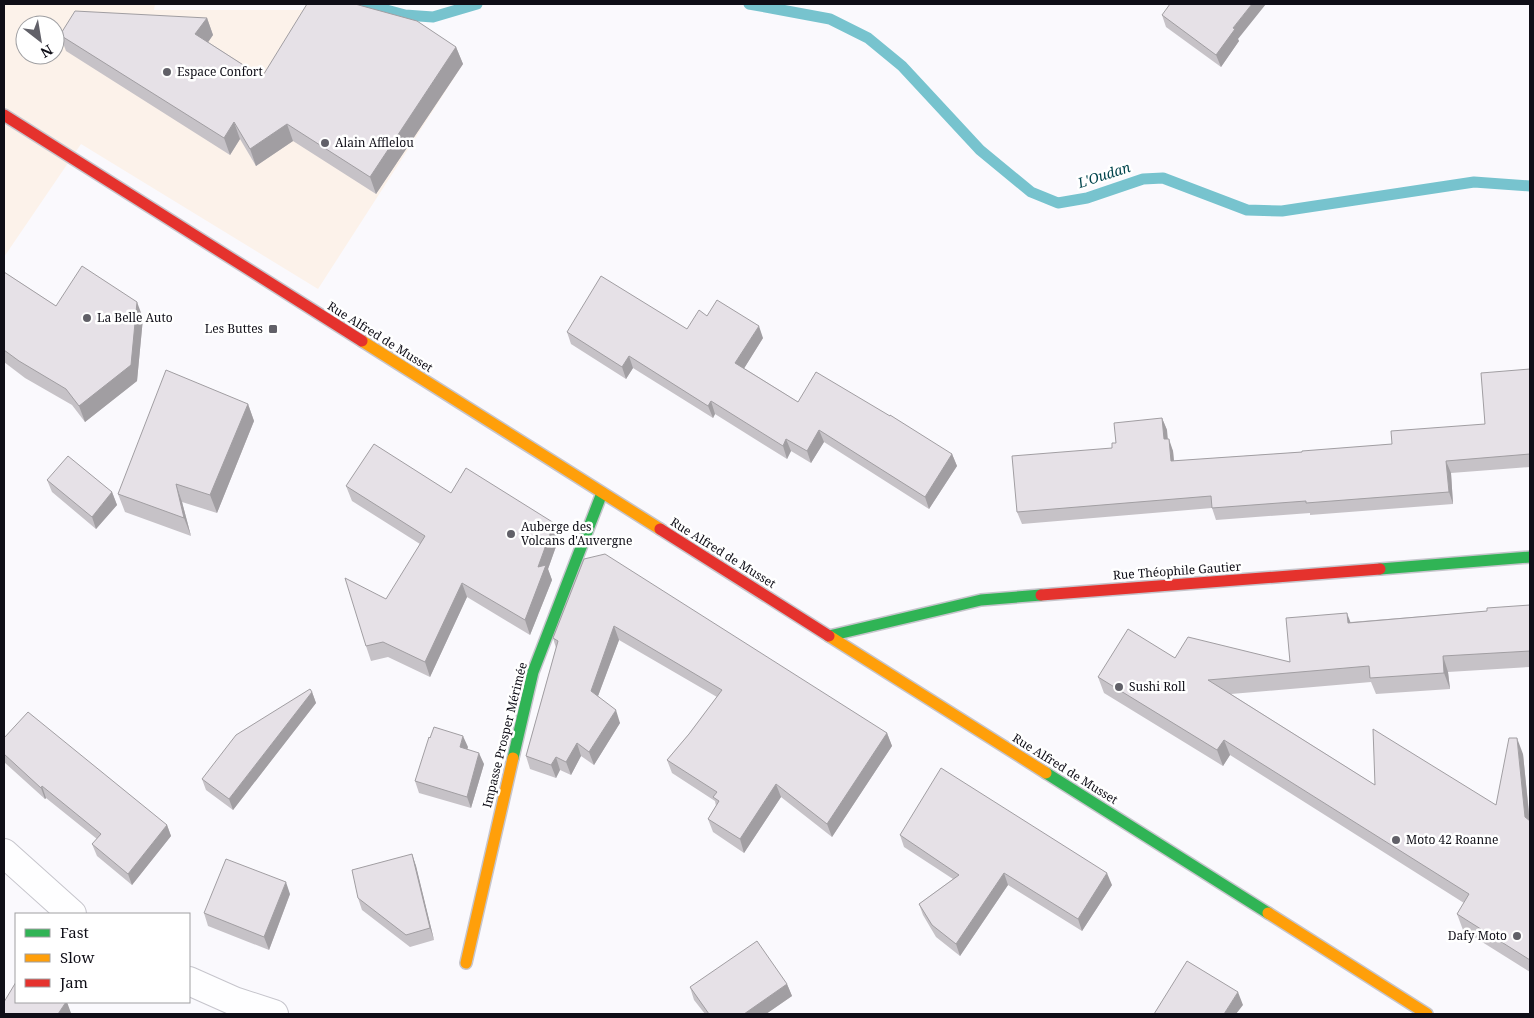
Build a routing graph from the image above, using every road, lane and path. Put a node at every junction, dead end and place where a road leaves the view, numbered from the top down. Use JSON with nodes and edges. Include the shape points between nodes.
{"nodes":[{"id":1,"x":4,"y":115,"type":"edge"},
{"id":2,"x":602,"y":493,"type":"junction"},
{"id":3,"x":1530,"y":557,"type":"edge"},
{"id":4,"x":829,"y":636,"type":"junction"},
{"id":5,"x":4,"y":853,"type":"edge"},
{"id":6,"x":71,"y":913,"type":"edge"},
{"id":7,"x":466,"y":962,"type":"dead end"},
{"id":8,"x":190,"y":981,"type":"edge"},
{"id":9,"x":274,"y":1014,"type":"edge"},
{"id":10,"x":1427,"y":1014,"type":"edge"}],
"edges":[{"from":1,"to":2,"type":"main road","name":"Rue Alfred de Musset"},
{"from":2,"to":4,"type":"main road","name":"Rue Alfred de Musset"},
{"from":2,"to":7,"type":"main road","name":"Impasse Prosper Mérimée","via":[[533,672]]},
{"from":3,"to":4,"type":"main road","name":"Rue Théophile Gautier","via":[[981,600]]},
{"from":4,"to":10,"type":"main road","name":"Rue Alfred de Musset"},
{"from":5,"to":6,"type":"street"},
{"from":8,"to":9,"type":"street"}]}
